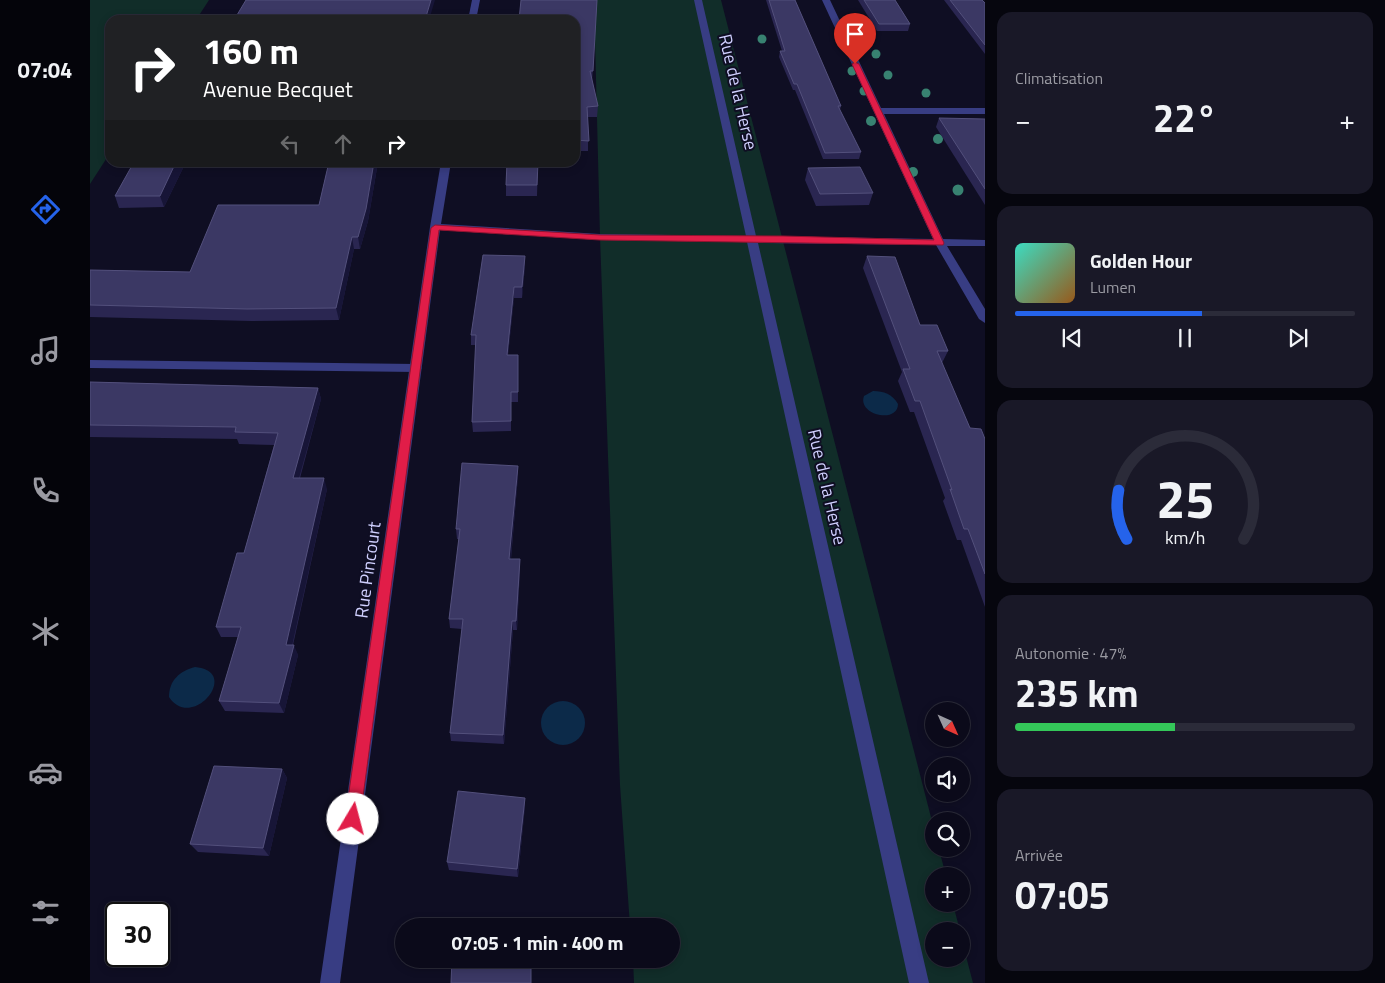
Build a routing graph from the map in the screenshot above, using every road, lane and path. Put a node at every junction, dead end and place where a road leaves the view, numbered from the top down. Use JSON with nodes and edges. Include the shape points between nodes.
{"nodes":[{"id":1,"x":476,"y":0,"type":"edge"},
{"id":2,"x":698,"y":0,"type":"edge"},
{"id":3,"x":826,"y":0,"type":"edge"},
{"id":4,"x":473,"y":15,"type":"edge"},
{"id":5,"x":985,"y":111,"type":"edge"},
{"id":6,"x":877,"y":112,"type":"junction"},
{"id":7,"x":445,"y":167,"type":"edge"},
{"id":8,"x":435,"y":228,"type":"junction"},
{"id":9,"x":751,"y":239,"type":"junction"},
{"id":10,"x":940,"y":243,"type":"junction"},
{"id":11,"x":985,"y":243,"type":"edge"},
{"id":12,"x":985,"y":319,"type":"edge"},
{"id":13,"x":90,"y":364,"type":"edge"},
{"id":14,"x":416,"y":368,"type":"junction"},
{"id":15,"x":330,"y":983,"type":"edge"},
{"id":16,"x":919,"y":983,"type":"edge"}],
"edges":[{"from":1,"to":4,"type":"street"},
{"from":2,"to":9,"type":"street","name":"Rue de la Herse"},
{"from":3,"to":6,"type":"street"},
{"from":5,"to":6,"type":"street"},
{"from":6,"to":10,"type":"street"},
{"from":7,"to":8,"type":"street","name":"Rue Pincourt"},
{"from":8,"to":9,"type":"street","via":[[600,237]]},
{"from":8,"to":14,"type":"street","name":"Rue Pincourt"},
{"from":9,"to":10,"type":"street"},
{"from":9,"to":16,"type":"street","name":"Rue de la Herse"},
{"from":10,"to":11,"type":"street"},
{"from":10,"to":12,"type":"street"},
{"from":13,"to":14,"type":"street"},
{"from":14,"to":15,"type":"street","name":"Rue Pincourt"}]}
